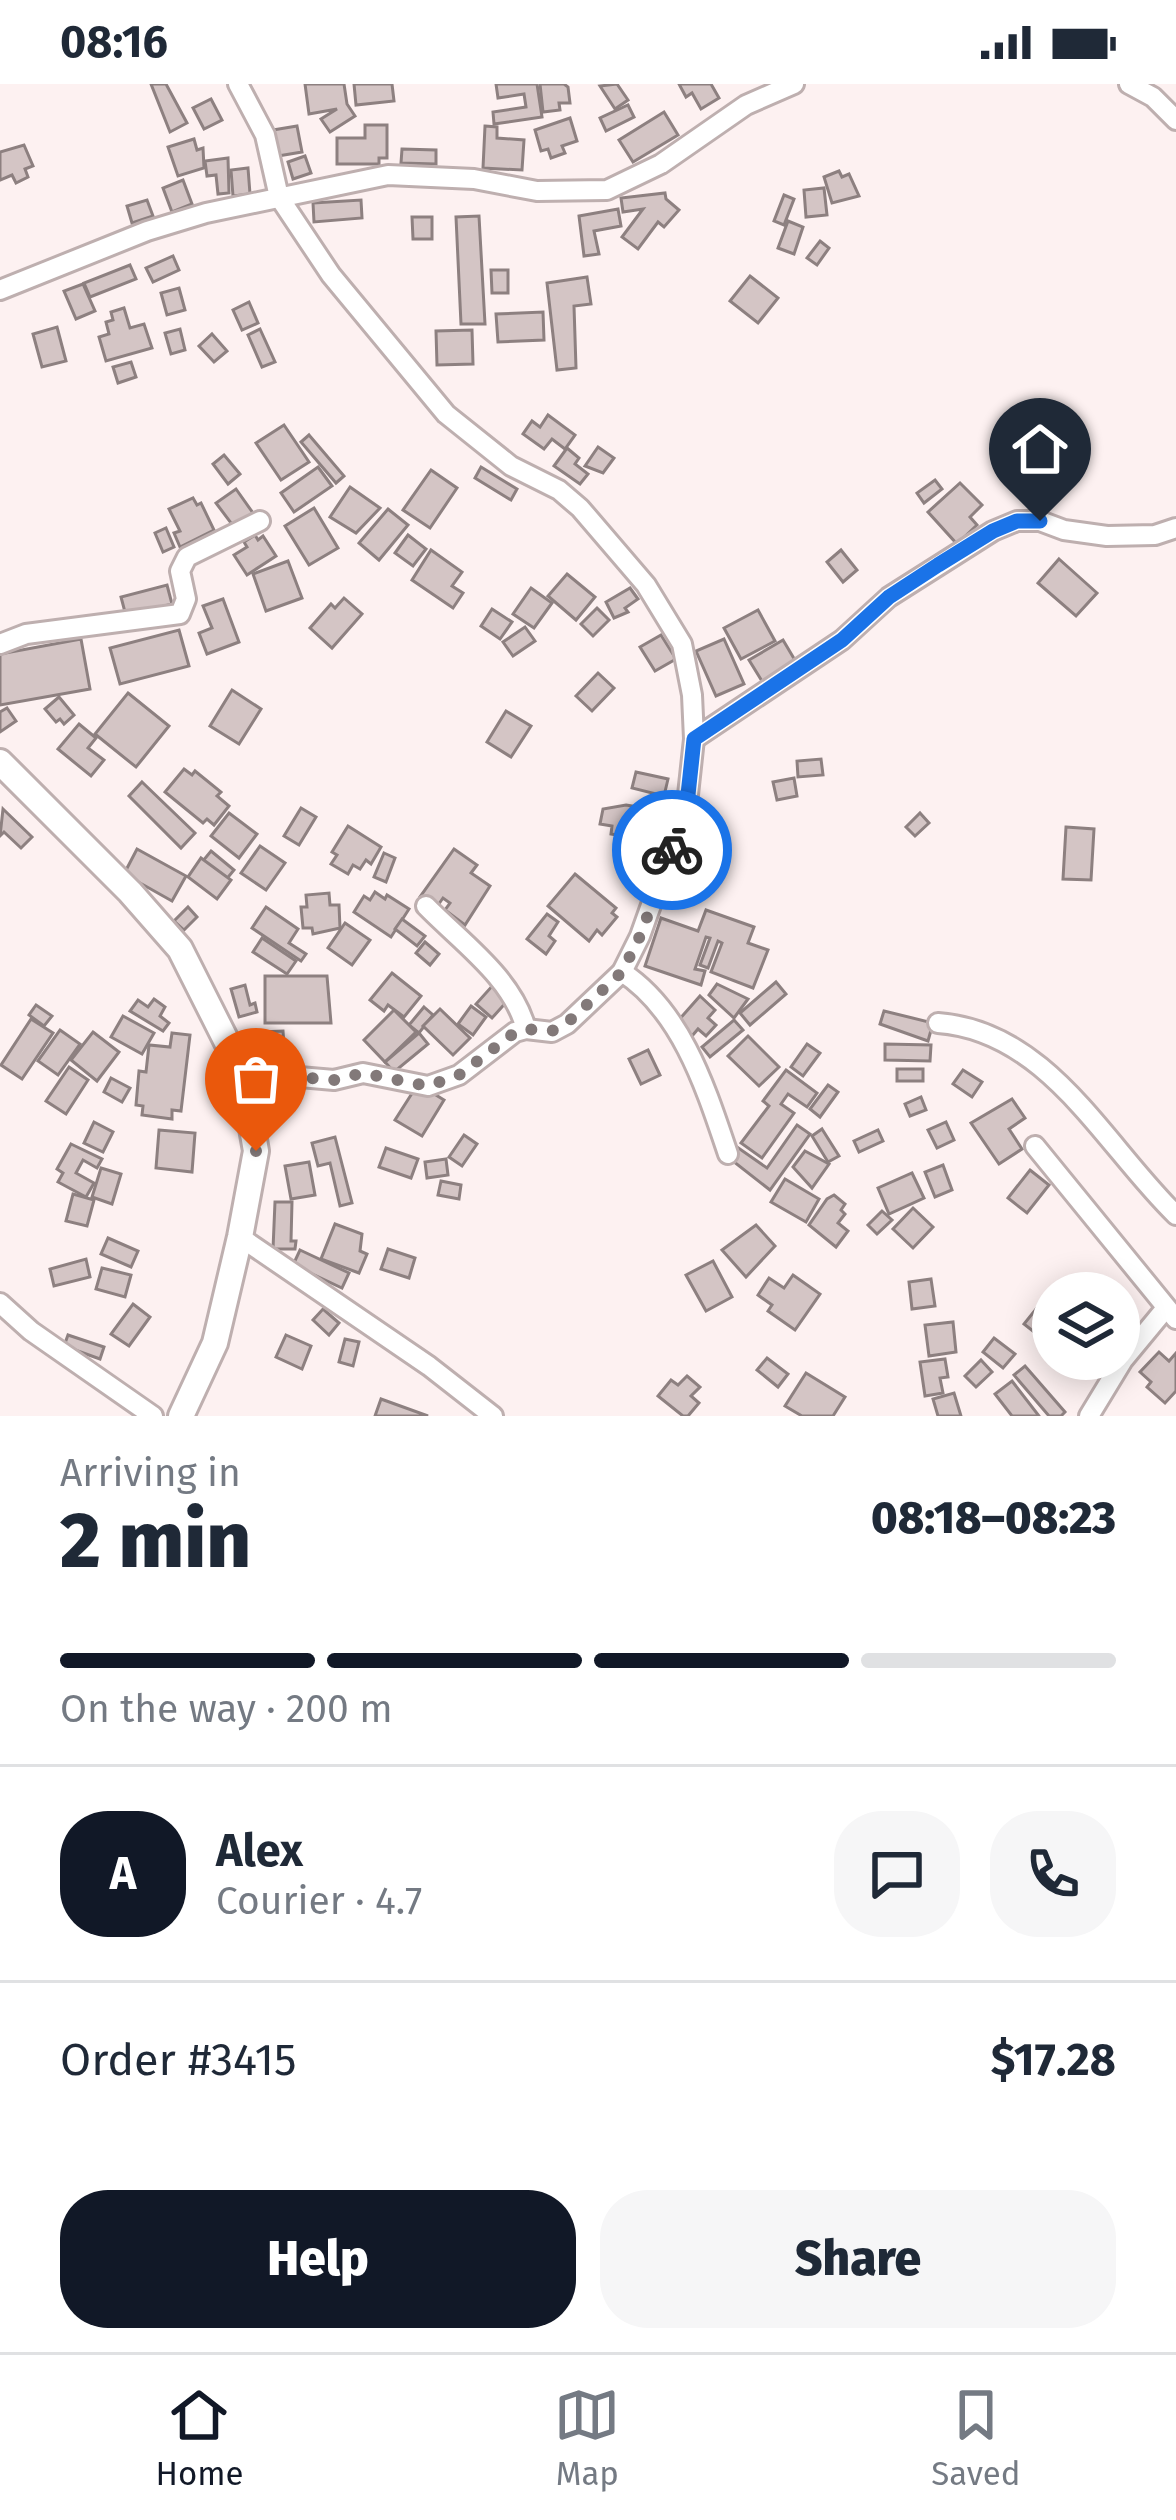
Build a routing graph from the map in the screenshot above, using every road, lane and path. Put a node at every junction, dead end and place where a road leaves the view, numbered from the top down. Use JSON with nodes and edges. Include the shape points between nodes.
{"nodes":[{"id":1,"x":238,"y":84,"type":"edge"},
{"id":2,"x":794,"y":84,"type":"edge"},
{"id":3,"x":1129,"y":84,"type":"edge"},
{"id":4,"x":767,"y":88,"type":"edge"},
{"id":5,"x":1176,"y":120,"type":"edge"},
{"id":6,"x":279,"y":197,"type":"junction"},
{"id":7,"x":0,"y":290,"type":"edge"},
{"id":8,"x":260,"y":521,"type":"dead end"},
{"id":9,"x":1176,"y":528,"type":"edge"},
{"id":10,"x":0,"y":644,"type":"edge"},
{"id":11,"x":694,"y":739,"type":"junction"},
{"id":12,"x":0,"y":761,"type":"edge"},
{"id":13,"x":426,"y":906,"type":"dead end"},
{"id":14,"x":622,"y":972,"type":"junction"},
{"id":15,"x":938,"y":1023,"type":"dead end"},
{"id":16,"x":526,"y":1029,"type":"junction"},
{"id":17,"x":242,"y":1072,"type":"junction"},
{"id":18,"x":1035,"y":1147,"type":"dead end"},
{"id":19,"x":728,"y":1154,"type":"dead end"},
{"id":20,"x":1176,"y":1215,"type":"edge"},
{"id":21,"x":241,"y":1237,"type":"junction"},
{"id":22,"x":0,"y":1303,"type":"edge"},
{"id":23,"x":1171,"y":1314,"type":"edge"},
{"id":24,"x":153,"y":1416,"type":"edge"},
{"id":25,"x":181,"y":1416,"type":"edge"},
{"id":26,"x":493,"y":1416,"type":"edge"},
{"id":27,"x":1089,"y":1416,"type":"edge"}],
"edges":[{"from":1,"to":6,"type":"street","via":[[265,135]]},
{"from":2,"to":4,"type":"street"},
{"from":3,"to":5,"type":"street"},
{"from":4,"to":6,"type":"street","via":[[661,164],[607,190],[388,175]]},
{"from":6,"to":7,"type":"street","via":[[147,231]]},
{"from":6,"to":11,"type":"street","via":[[331,275],[446,414],[511,466],[559,490],[646,585],[682,644]]},
{"from":8,"to":10,"type":"street","via":[[187,557],[180,614]]},
{"from":9,"to":11,"type":"street","via":[[1107,536],[1017,521],[993,531]]},
{"from":11,"to":14,"type":"street","via":[[678,834]]},
{"from":12,"to":17,"type":"street","via":[[180,949]]},
{"from":13,"to":16,"type":"street","via":[[494,973]]},
{"from":14,"to":16,"type":"street","via":[[566,1024]]},
{"from":14,"to":19,"type":"street","via":[[643,986],[678,1034]]},
{"from":15,"to":20,"type":"street","via":[[996,1035],[1036,1064]]},
{"from":16,"to":17,"type":"street","via":[[459,1075],[428,1086],[363,1073],[334,1080]]},
{"from":17,"to":21,"type":"street","via":[[256,1151]]},
{"from":18,"to":23,"type":"street"},
{"from":21,"to":25,"type":"street","via":[[215,1343]]},
{"from":21,"to":26,"type":"street"},
{"from":22,"to":24,"type":"street"},
{"from":23,"to":27,"type":"street","via":[[1123,1360]]}]}
